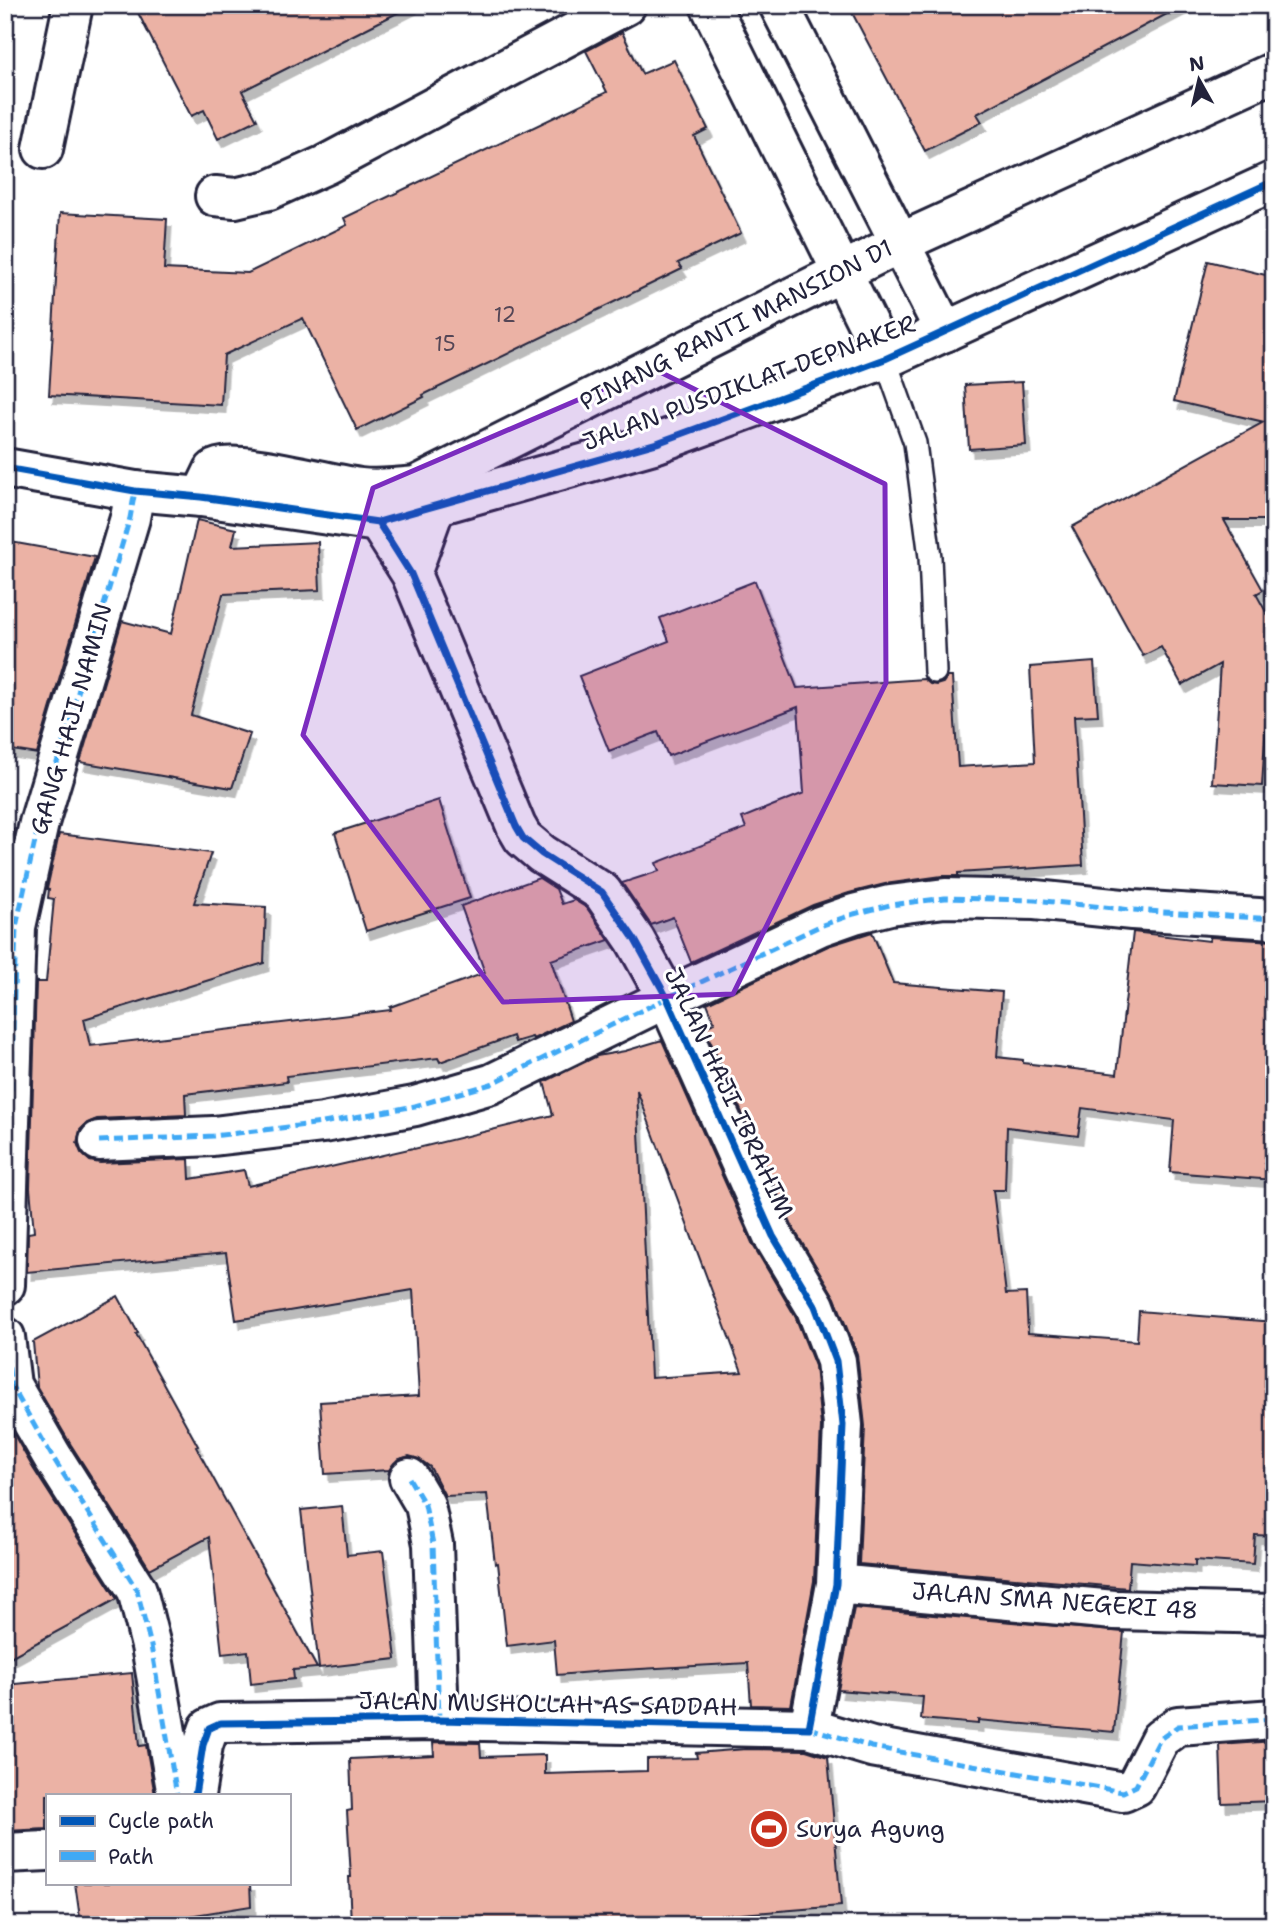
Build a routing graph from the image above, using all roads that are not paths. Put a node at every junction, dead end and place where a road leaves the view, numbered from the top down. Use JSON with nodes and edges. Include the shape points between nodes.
{"nodes":[{"id":1,"x":73,"y":5,"type":"edge"},
{"id":2,"x":626,"y":5,"type":"edge"},
{"id":3,"x":710,"y":5,"type":"edge"},
{"id":4,"x":779,"y":5,"type":"edge"},
{"id":5,"x":1274,"y":72,"type":"edge"},
{"id":6,"x":43,"y":149,"type":"dead end"},
{"id":7,"x":1274,"y":181,"type":"edge"},
{"id":8,"x":215,"y":196,"type":"dead end"},
{"id":9,"x":900,"y":243,"type":"junction"},
{"id":10,"x":841,"y":272,"type":"junction"},
{"id":11,"x":945,"y":332,"type":"junction"},
{"id":12,"x":885,"y":359,"type":"junction"},
{"id":13,"x":5,"y":468,"type":"edge"},
{"id":14,"x":135,"y":491,"type":"junction"},
{"id":15,"x":201,"y":497,"type":"junction"},
{"id":16,"x":435,"y":507,"type":"junction"},
{"id":17,"x":378,"y":522,"type":"junction"},
{"id":18,"x":411,"y":574,"type":"junction"},
{"id":19,"x":934,"y":672,"type":"dead end"},
{"id":20,"x":1274,"y":919,"type":"edge"},
{"id":21,"x":667,"y":998,"type":"junction"},
{"id":22,"x":99,"y":1141,"type":"dead end"},
{"id":23,"x":5,"y":1285,"type":"edge"},
{"id":24,"x":5,"y":1337,"type":"edge"},
{"id":25,"x":409,"y":1478,"type":"dead end"},
{"id":26,"x":836,"y":1584,"type":"junction"},
{"id":27,"x":1274,"y":1614,"type":"edge"},
{"id":28,"x":1274,"y":1719,"type":"edge"},
{"id":29,"x":439,"y":1720,"type":"junction"},
{"id":30,"x":810,"y":1728,"type":"junction"},
{"id":31,"x":177,"y":1794,"type":"edge"},
{"id":32,"x":195,"y":1794,"type":"edge"},
{"id":33,"x":46,"y":1852,"type":"edge"},
{"id":34,"x":5,"y":1853,"type":"edge"}],
"edges":[{"from":1,"to":6,"type":"street"},
{"from":2,"to":8,"type":"street","via":[[325,164],[269,190],[235,198]]},
{"from":3,"to":10,"type":"street"},
{"from":4,"to":9,"type":"street"},
{"from":5,"to":9,"type":"street","name":"PINANG RANTI MANSION D1"},
{"from":7,"to":11,"type":"street","name":"JALAN PUSDIKLAT DEPNAKER"},
{"from":9,"to":10,"type":"street","name":"PINANG RANTI MANSION D1"},
{"from":9,"to":11,"type":"street"},
{"from":10,"to":12,"type":"street"},
{"from":10,"to":15,"type":"street","name":"PINANG RANTI MANSION D1","via":[[415,486],[361,488],[251,467],[222,466],[214,470]]},
{"from":11,"to":12,"type":"street","name":"JALAN PUSDIKLAT DEPNAKER"},
{"from":12,"to":16,"type":"street","name":"JALAN PUSDIKLAT DEPNAKER","via":[[657,443]]},
{"from":12,"to":19,"type":"lane","via":[[915,443],[930,557]]},
{"from":13,"to":14,"type":"street","name":"JALAN PUSDIKLAT DEPNAKER"},
{"from":14,"to":15,"type":"street","name":"JALAN PUSDIKLAT DEPNAKER"},
{"from":14,"to":23,"type":"street","name":"GANG HAJI NAMIN","via":[[39,823],[16,927]]},
{"from":15,"to":17,"type":"street","name":"JALAN PUSDIKLAT DEPNAKER"},
{"from":16,"to":17,"type":"street","name":"JALAN PUSDIKLAT DEPNAKER"},
{"from":16,"to":18,"type":"street"},
{"from":17,"to":18,"type":"street","name":"JALAN HAJI IBRAHIM"},
{"from":18,"to":21,"type":"street","name":"JALAN HAJI IBRAHIM","via":[[523,838],[602,892]]},
{"from":20,"to":21,"type":"street","via":[[1035,900],[945,898],[890,905],[820,926]]},
{"from":21,"to":22,"type":"street","via":[[491,1084],[415,1106],[213,1136]]},
{"from":21,"to":26,"type":"street","name":"JALAN HAJI IBRAHIM","via":[[773,1236],[815,1306],[836,1362],[843,1425]]},
{"from":24,"to":31,"type":"street","via":[[11,1385],[137,1590]]},
{"from":25,"to":29,"type":"street","via":[[425,1505],[433,1544]]},
{"from":26,"to":27,"type":"street","name":"JALAN SMA NEGERI 48","via":[[1114,1610]]},
{"from":26,"to":30,"type":"street"},
{"from":28,"to":30,"type":"street","name":"JALAN MUSHOLLAH AS SADDAH","via":[[1178,1726],[1160,1739],[1136,1786],[1123,1792],[872,1747]]},
{"from":29,"to":30,"type":"street","name":"JALAN MUSHOLLAH AS SADDAH"},
{"from":29,"to":32,"type":"street","name":"JALAN MUSHOLLAH AS SADDAH","via":[[220,1723],[209,1728],[203,1745]]},
{"from":33,"to":34,"type":"street"}]}
